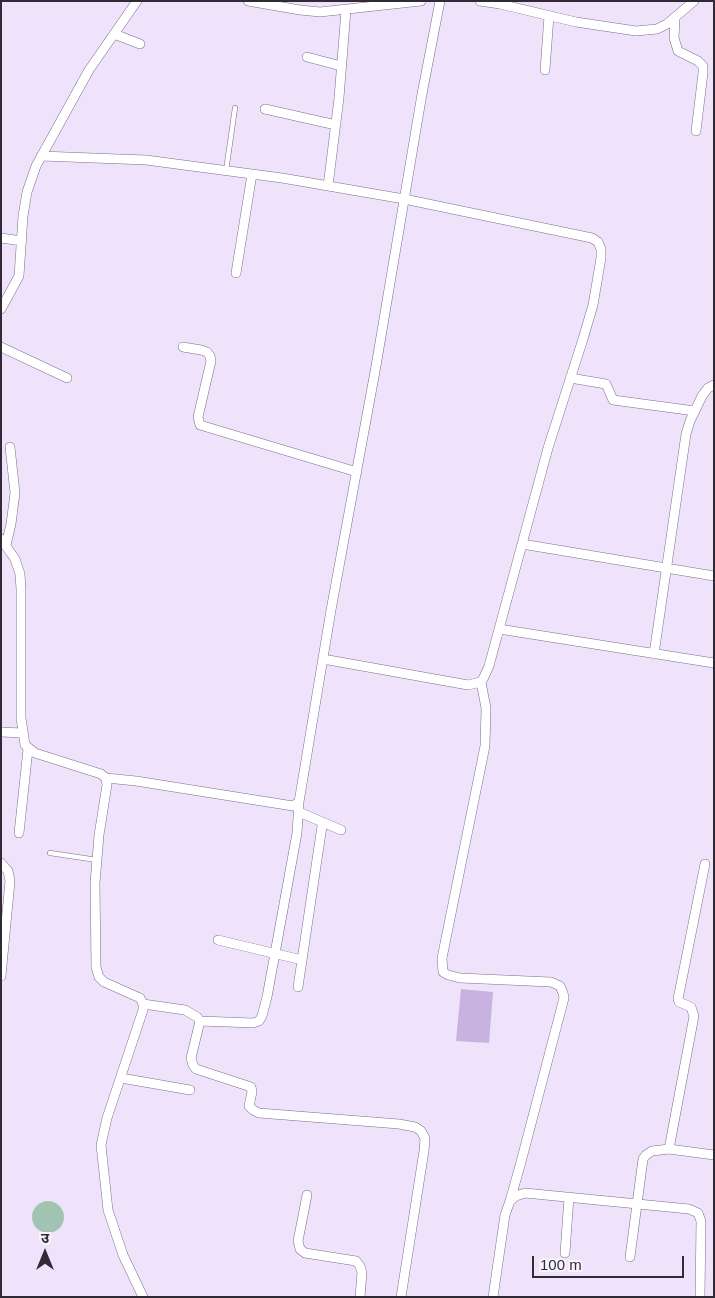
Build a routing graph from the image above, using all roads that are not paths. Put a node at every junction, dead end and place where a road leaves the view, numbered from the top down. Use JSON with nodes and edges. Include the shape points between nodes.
{"nodes":[{"id":1,"x":137,"y":1,"type":"edge"},
{"id":2,"x":248,"y":1,"type":"edge"},
{"id":3,"x":415,"y":1,"type":"edge"},
{"id":4,"x":421,"y":1,"type":"edge"},
{"id":5,"x":440,"y":1,"type":"edge"},
{"id":6,"x":480,"y":1,"type":"edge"},
{"id":7,"x":694,"y":1,"type":"edge"},
{"id":8,"x":346,"y":10,"type":"junction"},
{"id":9,"x":550,"y":16,"type":"junction"},
{"id":10,"x":675,"y":18,"type":"junction"},
{"id":11,"x":114,"y":34,"type":"junction"},
{"id":12,"x":140,"y":44,"type":"dead end"},
{"id":13,"x":307,"y":57,"type":"dead end"},
{"id":14,"x":341,"y":66,"type":"junction"},
{"id":15,"x":545,"y":70,"type":"dead end"},
{"id":16,"x":235,"y":108,"type":"dead end"},
{"id":17,"x":264,"y":109,"type":"dead end"},
{"id":18,"x":336,"y":124,"type":"junction"},
{"id":19,"x":696,"y":131,"type":"dead end"},
{"id":20,"x":41,"y":156,"type":"junction"},
{"id":21,"x":226,"y":170,"type":"junction"},
{"id":22,"x":252,"y":174,"type":"junction"},
{"id":23,"x":328,"y":186,"type":"junction"},
{"id":24,"x":404,"y":199,"type":"junction"},
{"id":25,"x":1,"y":238,"type":"edge"},
{"id":26,"x":22,"y":240,"type":"junction"},
{"id":27,"x":236,"y":273,"type":"dead end"},
{"id":28,"x":1,"y":309,"type":"edge"},
{"id":29,"x":1,"y":347,"type":"edge"},
{"id":30,"x":183,"y":347,"type":"dead end"},
{"id":31,"x":67,"y":378,"type":"dead end"},
{"id":32,"x":570,"y":378,"type":"junction"},
{"id":33,"x":714,"y":385,"type":"edge"},
{"id":34,"x":694,"y":411,"type":"junction"},
{"id":35,"x":10,"y":447,"type":"dead end"},
{"id":36,"x":357,"y":472,"type":"junction"},
{"id":37,"x":4,"y":542,"type":"edge"},
{"id":38,"x":522,"y":544,"type":"junction"},
{"id":39,"x":666,"y":569,"type":"junction"},
{"id":40,"x":714,"y":576,"type":"edge"},
{"id":41,"x":499,"y":630,"type":"junction"},
{"id":42,"x":654,"y":654,"type":"junction"},
{"id":43,"x":323,"y":659,"type":"junction"},
{"id":44,"x":714,"y":663,"type":"edge"},
{"id":45,"x":481,"y":682,"type":"junction"},
{"id":46,"x":1,"y":732,"type":"edge"},
{"id":47,"x":22,"y":733,"type":"junction"},
{"id":48,"x":28,"y":749,"type":"junction"},
{"id":49,"x":106,"y":778,"type":"junction"},
{"id":50,"x":299,"y":807,"type":"junction"},
{"id":51,"x":322,"y":826,"type":"dead end"},
{"id":52,"x":341,"y":830,"type":"dead end"},
{"id":53,"x":19,"y":833,"type":"dead end"},
{"id":54,"x":50,"y":853,"type":"dead end"},
{"id":55,"x":97,"y":860,"type":"junction"},
{"id":56,"x":1,"y":863,"type":"edge"},
{"id":57,"x":705,"y":864,"type":"dead end"},
{"id":58,"x":218,"y":940,"type":"dead end"},
{"id":59,"x":275,"y":954,"type":"junction"},
{"id":60,"x":302,"y":960,"type":"junction"},
{"id":61,"x":1,"y":976,"type":"edge"},
{"id":62,"x":298,"y":987,"type":"dead end"},
{"id":63,"x":143,"y":1004,"type":"junction"},
{"id":64,"x":200,"y":1021,"type":"junction"},
{"id":65,"x":121,"y":1078,"type":"junction"},
{"id":66,"x":190,"y":1090,"type":"dead end"},
{"id":67,"x":669,"y":1149,"type":"junction"},
{"id":68,"x":714,"y":1155,"type":"edge"},
{"id":69,"x":307,"y":1195,"type":"dead end"},
{"id":70,"x":568,"y":1197,"type":"junction"},
{"id":71,"x":510,"y":1201,"type":"junction"},
{"id":72,"x":637,"y":1205,"type":"junction"},
{"id":73,"x":565,"y":1253,"type":"dead end"},
{"id":74,"x":630,"y":1257,"type":"dead end"},
{"id":75,"x":143,"y":1297,"type":"edge"},
{"id":76,"x":360,"y":1297,"type":"edge"},
{"id":77,"x":401,"y":1297,"type":"edge"},
{"id":78,"x":493,"y":1297,"type":"edge"},
{"id":79,"x":700,"y":1297,"type":"edge"}],
"edges":[{"from":1,"to":11,"type":"street"},
{"from":2,"to":8,"type":"street","via":[[320,12]]},
{"from":3,"to":4,"type":"street"},
{"from":3,"to":8,"type":"street"},
{"from":5,"to":24,"type":"street"},
{"from":6,"to":9,"type":"street"},
{"from":7,"to":10,"type":"street"},
{"from":8,"to":14,"type":"street"},
{"from":9,"to":10,"type":"street","via":[[636,31],[657,29]]},
{"from":9,"to":15,"type":"street"},
{"from":10,"to":19,"type":"street","via":[[674,38],[678,51],[702,66]]},
{"from":11,"to":12,"type":"street"},
{"from":11,"to":20,"type":"street","via":[[89,70]]},
{"from":13,"to":14,"type":"street"},
{"from":14,"to":18,"type":"street"},
{"from":16,"to":21,"type":"lane"},
{"from":17,"to":18,"type":"street"},
{"from":18,"to":23,"type":"street"},
{"from":20,"to":21,"type":"street","via":[[146,160]]},
{"from":20,"to":26,"type":"street","via":[[27,192]]},
{"from":21,"to":22,"type":"street"},
{"from":22,"to":23,"type":"street"},
{"from":22,"to":27,"type":"street"},
{"from":23,"to":24,"type":"street"},
{"from":24,"to":32,"type":"street","via":[[592,238],[598,242],[601,258],[593,304]]},
{"from":24,"to":36,"type":"street"},
{"from":25,"to":26,"type":"street"},
{"from":26,"to":28,"type":"street","via":[[19,276]]},
{"from":29,"to":31,"type":"street"},
{"from":30,"to":36,"type":"street","via":[[201,350],[210,356],[198,417],[200,425]]},
{"from":32,"to":34,"type":"street","via":[[606,384],[613,400]]},
{"from":32,"to":38,"type":"street"},
{"from":33,"to":34,"type":"street","via":[[705,392]]},
{"from":34,"to":39,"type":"street","via":[[686,434]]},
{"from":35,"to":37,"type":"street","via":[[15,493],[11,524]]},
{"from":36,"to":43,"type":"street"},
{"from":37,"to":47,"type":"street","via":[[20,574]]},
{"from":38,"to":39,"type":"street"},
{"from":38,"to":41,"type":"street"},
{"from":39,"to":40,"type":"street"},
{"from":39,"to":42,"type":"street"},
{"from":41,"to":42,"type":"street"},
{"from":41,"to":45,"type":"street"},
{"from":42,"to":44,"type":"street"},
{"from":43,"to":45,"type":"street","via":[[468,685]]},
{"from":43,"to":50,"type":"street"},
{"from":45,"to":71,"type":"street","via":[[486,708],[485,746],[442,958],[443,972],[460,978],[551,982],[560,986],[564,993]]},
{"from":46,"to":47,"type":"street"},
{"from":47,"to":48,"type":"street"},
{"from":48,"to":49,"type":"street","via":[[93,770]]},
{"from":48,"to":53,"type":"street"},
{"from":49,"to":50,"type":"street"},
{"from":49,"to":55,"type":"street"},
{"from":50,"to":52,"type":"street"},
{"from":50,"to":59,"type":"street"},
{"from":51,"to":60,"type":"street"},
{"from":54,"to":55,"type":"lane"},
{"from":55,"to":63,"type":"street","via":[[98,977],[135,995]]},
{"from":56,"to":61,"type":"street","via":[[8,871],[10,881]]},
{"from":57,"to":67,"type":"street","via":[[679,992],[679,1002],[691,1007],[694,1016]]},
{"from":58,"to":59,"type":"street"},
{"from":59,"to":60,"type":"street"},
{"from":59,"to":64,"type":"street","via":[[259,1021]]},
{"from":60,"to":62,"type":"street"},
{"from":63,"to":64,"type":"street","via":[[185,1010]]},
{"from":63,"to":65,"type":"street"},
{"from":64,"to":77,"type":"street","via":[[191,1058],[193,1065],[196,1069],[251,1087],[249,1106],[259,1113],[399,1124],[421,1131],[425,1138],[424,1151]]},
{"from":65,"to":66,"type":"street"},
{"from":65,"to":75,"type":"street","via":[[102,1145],[108,1210],[122,1255]]},
{"from":67,"to":68,"type":"street"},
{"from":67,"to":72,"type":"street","via":[[652,1151],[643,1160]]},
{"from":69,"to":76,"type":"street","via":[[298,1241],[300,1249],[305,1253],[356,1261],[362,1273]]},
{"from":70,"to":71,"type":"street","via":[[525,1193]]},
{"from":70,"to":72,"type":"street"},
{"from":70,"to":73,"type":"street"},
{"from":71,"to":78,"type":"street"},
{"from":72,"to":74,"type":"street"},
{"from":72,"to":79,"type":"street","via":[[689,1209],[698,1214],[702,1221]]}]}
